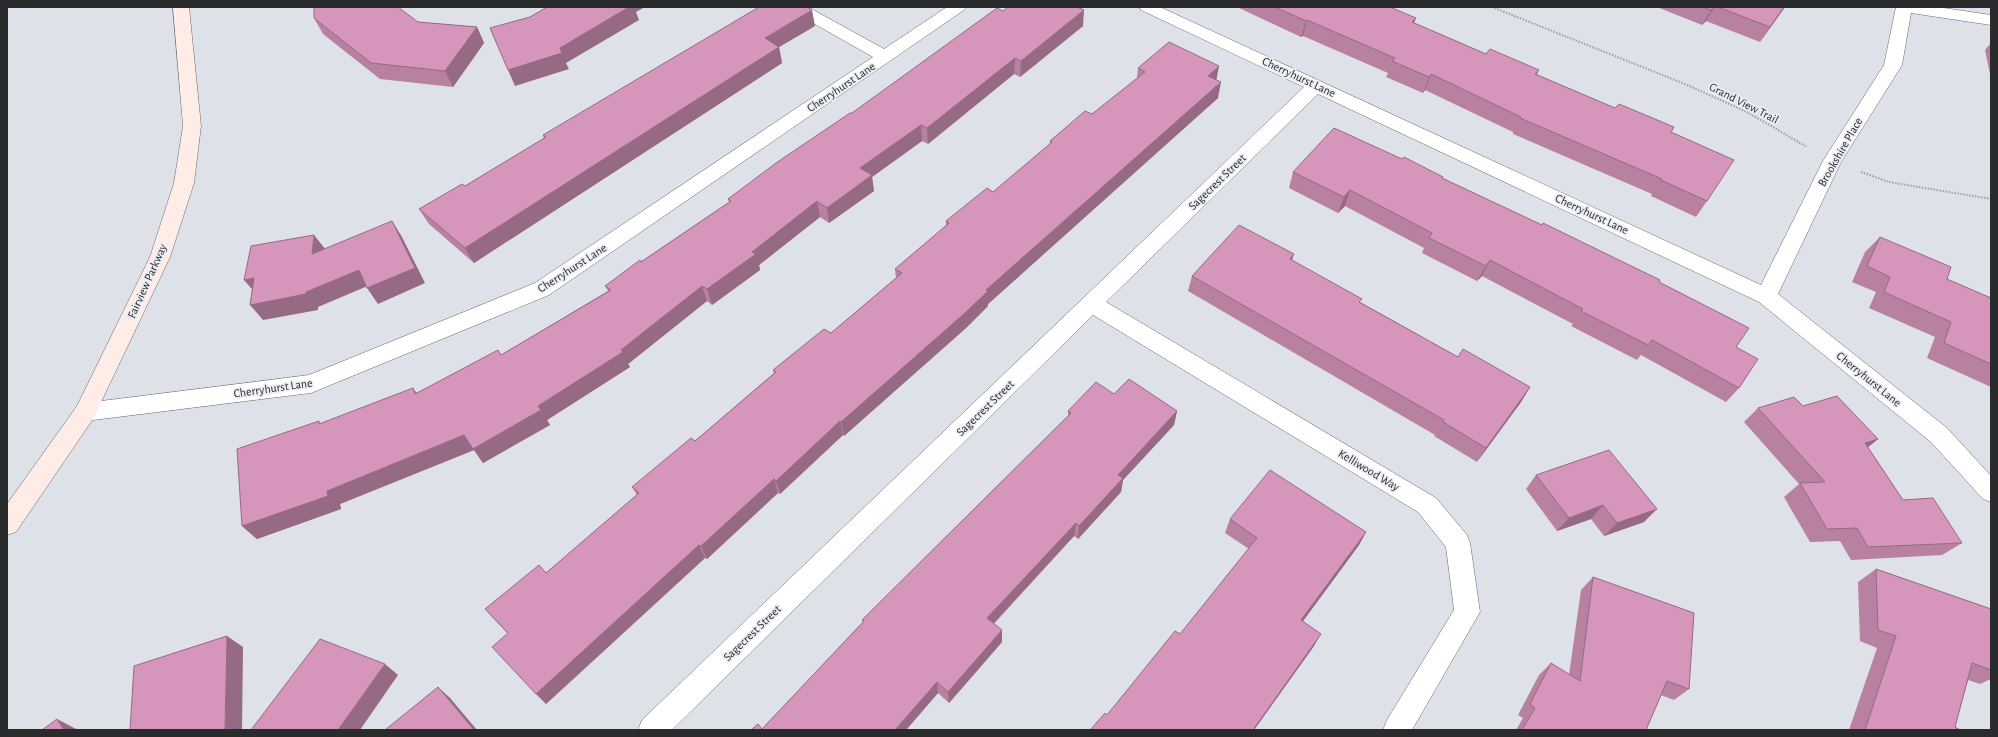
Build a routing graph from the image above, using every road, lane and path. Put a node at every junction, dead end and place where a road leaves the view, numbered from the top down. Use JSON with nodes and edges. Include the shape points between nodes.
{"nodes":[{"id":1,"x":181,"y":7,"type":"edge"},
{"id":2,"x":796,"y":7,"type":"edge"},
{"id":3,"x":958,"y":7,"type":"edge"},
{"id":4,"x":1147,"y":7,"type":"edge"},
{"id":5,"x":1492,"y":7,"type":"edge"},
{"id":6,"x":1904,"y":7,"type":"edge"},
{"id":7,"x":1991,"y":20,"type":"edge"},
{"id":8,"x":886,"y":57,"type":"junction"},
{"id":9,"x":1317,"y":85,"type":"junction"},
{"id":10,"x":1832,"y":161,"type":"junction"},
{"id":11,"x":1991,"y":199,"type":"edge"},
{"id":12,"x":1766,"y":296,"type":"junction"},
{"id":13,"x":1092,"y":304,"type":"junction"},
{"id":14,"x":85,"y":412,"type":"junction"},
{"id":15,"x":1991,"y":492,"type":"edge"},
{"id":16,"x":7,"y":524,"type":"edge"},
{"id":17,"x":652,"y":730,"type":"edge"},
{"id":18,"x":1397,"y":730,"type":"edge"}],
"edges":[{"from":1,"to":14,"type":"main road","name":"Fairview Parkway","via":[[192,126],[184,183],[160,257]]},
{"from":2,"to":8,"type":"street"},
{"from":3,"to":8,"type":"street","name":"Cherryhurst Lane"},
{"from":4,"to":9,"type":"street","name":"Cherryhurst Lane"},
{"from":5,"to":10,"type":"path","name":"Grand View Trail","via":[[1685,84],[1747,112]]},
{"from":6,"to":7,"type":"street"},
{"from":6,"to":10,"type":"street","name":"Brookshire Place","via":[[1893,65]]},
{"from":8,"to":14,"type":"street","name":"Cherryhurst Lane","via":[[542,289],[312,384]]},
{"from":9,"to":12,"type":"street","name":"Cherryhurst Lane"},
{"from":9,"to":13,"type":"street","name":"Sagecrest Street"},
{"from":10,"to":11,"type":"path","name":"Grand View Trail","via":[[1889,182]]},
{"from":10,"to":12,"type":"street","name":"Brookshire Place"},
{"from":12,"to":15,"type":"street","name":"Cherryhurst Lane","via":[[1939,435]]},
{"from":13,"to":17,"type":"street","name":"Sagecrest Street"},
{"from":13,"to":18,"type":"street","name":"Kelliwood Way","via":[[1427,505],[1458,543],[1467,612]]},
{"from":14,"to":16,"type":"main road","name":"Fairview Parkway"}]}
